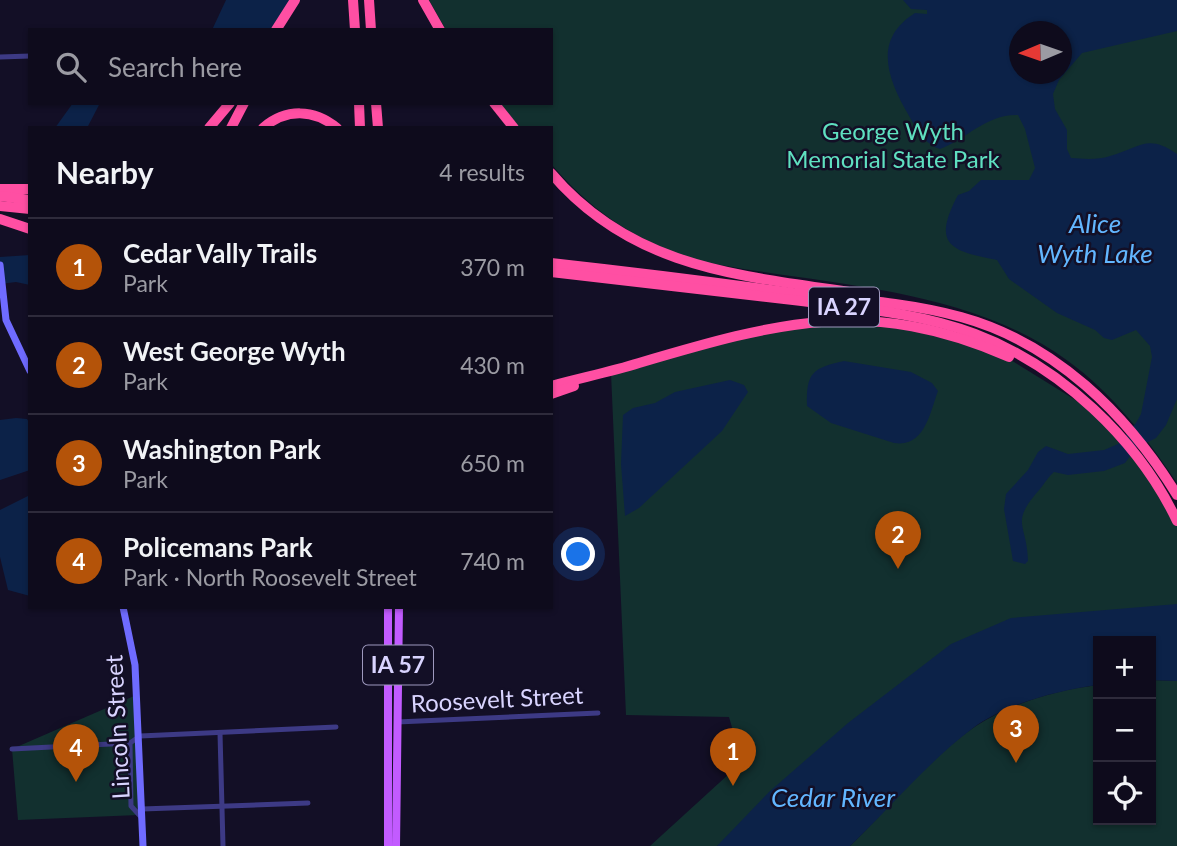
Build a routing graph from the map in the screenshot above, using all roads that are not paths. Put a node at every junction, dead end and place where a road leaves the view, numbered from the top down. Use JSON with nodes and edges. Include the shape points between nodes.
{"nodes":[{"id":1,"x":297,"y":0,"type":"edge"},
{"id":2,"x":353,"y":0,"type":"edge"},
{"id":3,"x":369,"y":0,"type":"edge"},
{"id":4,"x":423,"y":0,"type":"edge"},
{"id":5,"x":277,"y":28,"type":"edge"},
{"id":6,"x":284,"y":28,"type":"edge"},
{"id":7,"x":355,"y":28,"type":"edge"},
{"id":8,"x":371,"y":28,"type":"edge"},
{"id":9,"x":439,"y":28,"type":"edge"},
{"id":10,"x":28,"y":56,"type":"edge"},
{"id":11,"x":0,"y":57,"type":"edge"},
{"id":12,"x":228,"y":105,"type":"edge"},
{"id":13,"x":243,"y":105,"type":"edge"},
{"id":14,"x":359,"y":105,"type":"edge"},
{"id":15,"x":376,"y":105,"type":"edge"},
{"id":16,"x":496,"y":105,"type":"edge"},
{"id":17,"x":211,"y":126,"type":"edge"},
{"id":18,"x":232,"y":126,"type":"edge"},
{"id":19,"x":266,"y":126,"type":"edge"},
{"id":20,"x":334,"y":126,"type":"edge"},
{"id":21,"x":360,"y":126,"type":"edge"},
{"id":22,"x":378,"y":126,"type":"edge"},
{"id":23,"x":512,"y":126,"type":"edge"},
{"id":24,"x":553,"y":175,"type":"edge"},
{"id":25,"x":0,"y":189,"type":"edge"},
{"id":26,"x":28,"y":189,"type":"edge"},
{"id":27,"x":0,"y":196,"type":"edge"},
{"id":28,"x":28,"y":200,"type":"edge"},
{"id":29,"x":0,"y":206,"type":"edge"},
{"id":30,"x":28,"y":209,"type":"edge"},
{"id":31,"x":0,"y":219,"type":"edge"},
{"id":32,"x":28,"y":228,"type":"edge"},
{"id":33,"x":553,"y":262,"type":"edge"},
{"id":34,"x":0,"y":265,"type":"edge"},
{"id":35,"x":553,"y":272,"type":"edge"},
{"id":36,"x":1,"y":297,"type":"edge"},
{"id":37,"x":982,"y":324,"type":"junction"},
{"id":38,"x":635,"y":364,"type":"junction"},
{"id":39,"x":28,"y":367,"type":"edge"},
{"id":40,"x":1051,"y":376,"type":"junction"},
{"id":41,"x":553,"y":385,"type":"edge"},
{"id":42,"x":553,"y":393,"type":"edge"},
{"id":43,"x":1177,"y":495,"type":"edge"},
{"id":44,"x":1177,"y":521,"type":"edge"},
{"id":45,"x":123,"y":609,"type":"edge"},
{"id":46,"x":388,"y":609,"type":"edge"},
{"id":47,"x":399,"y":609,"type":"edge"},
{"id":48,"x":598,"y":713,"type":"dead end"},
{"id":49,"x":393,"y":722,"type":"junction"},
{"id":50,"x":336,"y":727,"type":"dead end"},
{"id":51,"x":220,"y":733,"type":"junction"},
{"id":52,"x":140,"y":736,"type":"junction"},
{"id":53,"x":130,"y":743,"type":"junction"},
{"id":54,"x":12,"y":749,"type":"dead end"},
{"id":55,"x":308,"y":803,"type":"dead end"},
{"id":56,"x":222,"y":807,"type":"junction"},
{"id":57,"x":142,"y":810,"type":"junction"},
{"id":58,"x":142,"y":818,"type":"junction"},
{"id":59,"x":143,"y":846,"type":"edge"},
{"id":60,"x":223,"y":846,"type":"edge"},
{"id":61,"x":388,"y":846,"type":"edge"},
{"id":62,"x":396,"y":846,"type":"edge"}],
"edges":[{"from":1,"to":5,"type":"highway"},
{"from":1,"to":6,"type":"highway"},
{"from":2,"to":7,"type":"highway"},
{"from":3,"to":8,"type":"highway"},
{"from":4,"to":9,"type":"highway"},
{"from":10,"to":11,"type":"street"},
{"from":12,"to":17,"type":"highway"},
{"from":13,"to":18,"type":"highway"},
{"from":14,"to":21,"type":"highway"},
{"from":15,"to":22,"type":"highway"},
{"from":16,"to":23,"type":"highway"},
{"from":19,"to":20,"type":"highway","via":[[296,113],[322,118]]},
{"from":24,"to":37,"type":"highway","via":[[612,228],[673,259],[712,270],[924,304]]},
{"from":25,"to":26,"type":"highway"},
{"from":27,"to":28,"type":"highway"},
{"from":29,"to":30,"type":"highway"},
{"from":31,"to":32,"type":"highway"},
{"from":33,"to":37,"type":"highway","number":"IA 27","via":[[898,304]]},
{"from":34,"to":36,"type":"main road"},
{"from":35,"to":40,"type":"highway","number":"IA 27","via":[[916,317],[978,334]]},
{"from":36,"to":39,"type":"main road","via":[[10,332]]},
{"from":37,"to":43,"type":"highway","number":"IA 27","via":[[1050,358],[1117,414]]},
{"from":38,"to":40,"type":"highway","via":[[770,327],[865,320],[923,327],[962,338]]},
{"from":38,"to":41,"type":"highway"},
{"from":38,"to":42,"type":"highway"},
{"from":40,"to":44,"type":"highway","number":"IA 27","via":[[1108,423],[1154,480]]},
{"from":45,"to":52,"type":"main road","name":"Lincoln Street","via":[[134,652]]},
{"from":46,"to":49,"type":"main road","number":"IA 57"},
{"from":47,"to":49,"type":"main road","number":"IA 57"},
{"from":48,"to":49,"type":"street","name":"Roosevelt Street"},
{"from":49,"to":61,"type":"main road"},
{"from":49,"to":62,"type":"main road"},
{"from":50,"to":51,"type":"street"},
{"from":51,"to":52,"type":"street"},
{"from":51,"to":56,"type":"street"},
{"from":52,"to":53,"type":"street"},
{"from":52,"to":57,"type":"main road","name":"Lincoln Street"},
{"from":53,"to":54,"type":"street"},
{"from":53,"to":58,"type":"street","via":[[131,806]]},
{"from":55,"to":56,"type":"street"},
{"from":56,"to":57,"type":"street"},
{"from":56,"to":60,"type":"street"},
{"from":57,"to":58,"type":"main road","name":"Lincoln Street"},
{"from":58,"to":59,"type":"main road","name":"Lincoln Street"}]}
